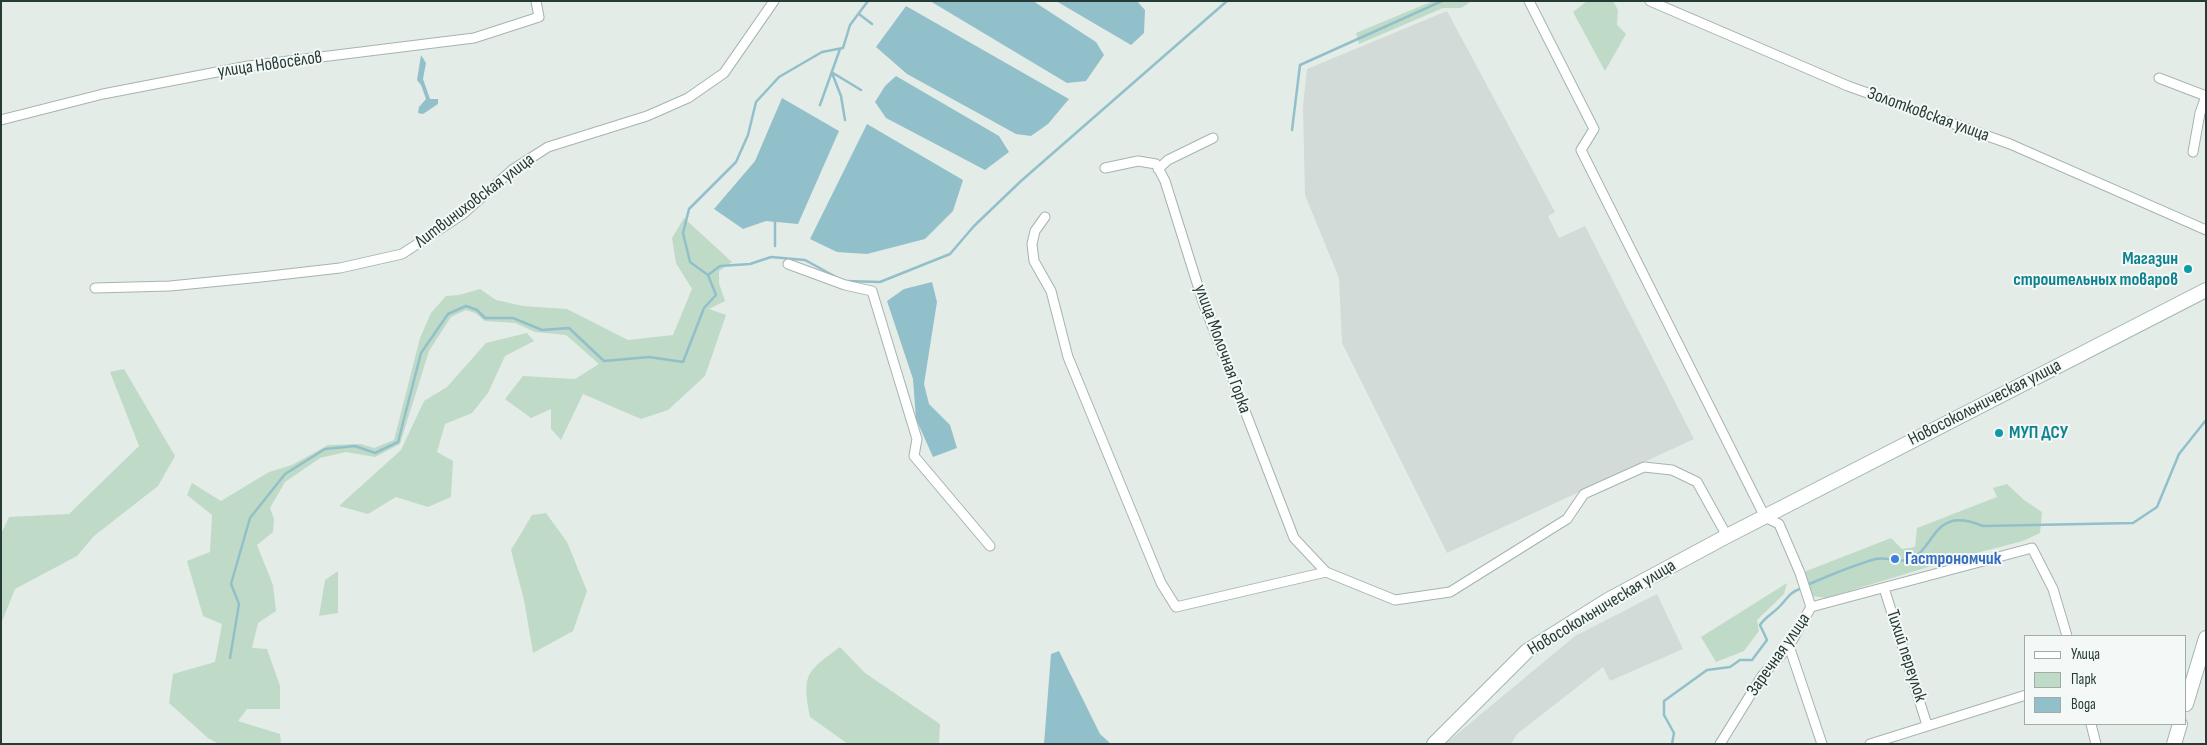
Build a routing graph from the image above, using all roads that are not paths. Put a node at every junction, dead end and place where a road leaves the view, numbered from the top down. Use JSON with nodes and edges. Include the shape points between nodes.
{"nodes":[{"id":1,"x":536,"y":1,"type":"edge"},
{"id":2,"x":774,"y":1,"type":"edge"},
{"id":3,"x":1529,"y":1,"type":"edge"},
{"id":4,"x":1650,"y":1,"type":"edge"},
{"id":5,"x":2160,"y":78,"type":"dead end"},
{"id":6,"x":2206,"y":96,"type":"edge"},
{"id":7,"x":1,"y":120,"type":"edge"},
{"id":8,"x":1213,"y":138,"type":"dead end"},
{"id":9,"x":2193,"y":152,"type":"dead end"},
{"id":10,"x":1105,"y":168,"type":"dead end"},
{"id":11,"x":1158,"y":169,"type":"junction"},
{"id":12,"x":1045,"y":217,"type":"dead end"},
{"id":13,"x":2206,"y":230,"type":"edge"},
{"id":14,"x":788,"y":264,"type":"dead end"},
{"id":15,"x":95,"y":288,"type":"dead end"},
{"id":16,"x":2206,"y":290,"type":"edge"},
{"id":17,"x":1765,"y":517,"type":"junction"},
{"id":18,"x":1727,"y":536,"type":"junction"},
{"id":19,"x":990,"y":546,"type":"dead end"},
{"id":20,"x":1326,"y":572,"type":"junction"},
{"id":21,"x":1884,"y":588,"type":"junction"},
{"id":22,"x":1811,"y":607,"type":"junction"},
{"id":23,"x":2067,"y":635,"type":"edge"},
{"id":24,"x":2206,"y":638,"type":"edge"},
{"id":25,"x":1789,"y":646,"type":"junction"},
{"id":26,"x":2024,"y":696,"type":"edge"},
{"id":27,"x":2187,"y":701,"type":"edge"},
{"id":28,"x":1927,"y":725,"type":"junction"},
{"id":29,"x":2091,"y":725,"type":"edge"},
{"id":30,"x":2180,"y":725,"type":"edge"},
{"id":31,"x":1724,"y":742,"type":"edge"},
{"id":32,"x":1434,"y":744,"type":"edge"},
{"id":33,"x":1822,"y":744,"type":"edge"},
{"id":34,"x":1870,"y":744,"type":"edge"},
{"id":35,"x":2096,"y":744,"type":"edge"},
{"id":36,"x":2174,"y":744,"type":"edge"}],
"edges":[{"from":1,"to":7,"type":"street","name":"улица Новосёлов","via":[[539,17],[474,38],[248,66],[103,94]]},
{"from":2,"to":15,"type":"street","name":"Литвиниховская улица","via":[[724,73],[688,98],[647,116],[548,147],[512,170],[463,214],[402,254],[340,268],[261,277],[170,286]]},
{"from":3,"to":17,"type":"street","via":[[1594,129],[1581,150]]},
{"from":4,"to":13,"type":"street","name":"Золотковская улица","via":[[1848,86],[2010,144]]},
{"from":5,"to":6,"type":"street"},
{"from":6,"to":9,"type":"street"},
{"from":8,"to":11,"type":"street","via":[[1168,160]]},
{"from":10,"to":11,"type":"street","via":[[1138,161],[1156,164]]},
{"from":11,"to":20,"type":"street","name":"улица Молочная Горка","via":[[1165,181],[1203,302],[1294,538]]},
{"from":12,"to":20,"type":"street","via":[[1035,231],[1032,244],[1034,261],[1051,291],[1068,357],[1161,583],[1176,607]]},
{"from":14,"to":19,"type":"street","via":[[845,285],[872,291],[917,439],[914,456]]},
{"from":16,"to":17,"type":"main road","name":"Новосокольническая улица"},
{"from":17,"to":18,"type":"main road","name":"Новосокольническая улица"},
{"from":17,"to":22,"type":"street","via":[[1779,524]]},
{"from":18,"to":20,"type":"street","via":[[1697,482],[1672,470],[1644,467],[1584,494],[1567,518],[1450,592],[1395,600]]},
{"from":18,"to":32,"type":"main road","name":"Новосокольническая улица","via":[[1608,600],[1527,651]]},
{"from":21,"to":22,"type":"street","name":"Заречная улица"},
{"from":21,"to":23,"type":"street","name":"Заречная улица","via":[[2032,548],[2053,589]]},
{"from":21,"to":28,"type":"street","name":"Тихий переулок"},
{"from":22,"to":25,"type":"street","name":"Заречная улица"},
{"from":24,"to":27,"type":"main road"},
{"from":25,"to":31,"type":"street","name":"Заречная улица","via":[[1762,676]]},
{"from":25,"to":33,"type":"street"},
{"from":26,"to":28,"type":"street"},
{"from":28,"to":34,"type":"street"},
{"from":29,"to":35,"type":"street"},
{"from":30,"to":36,"type":"main road"}]}
